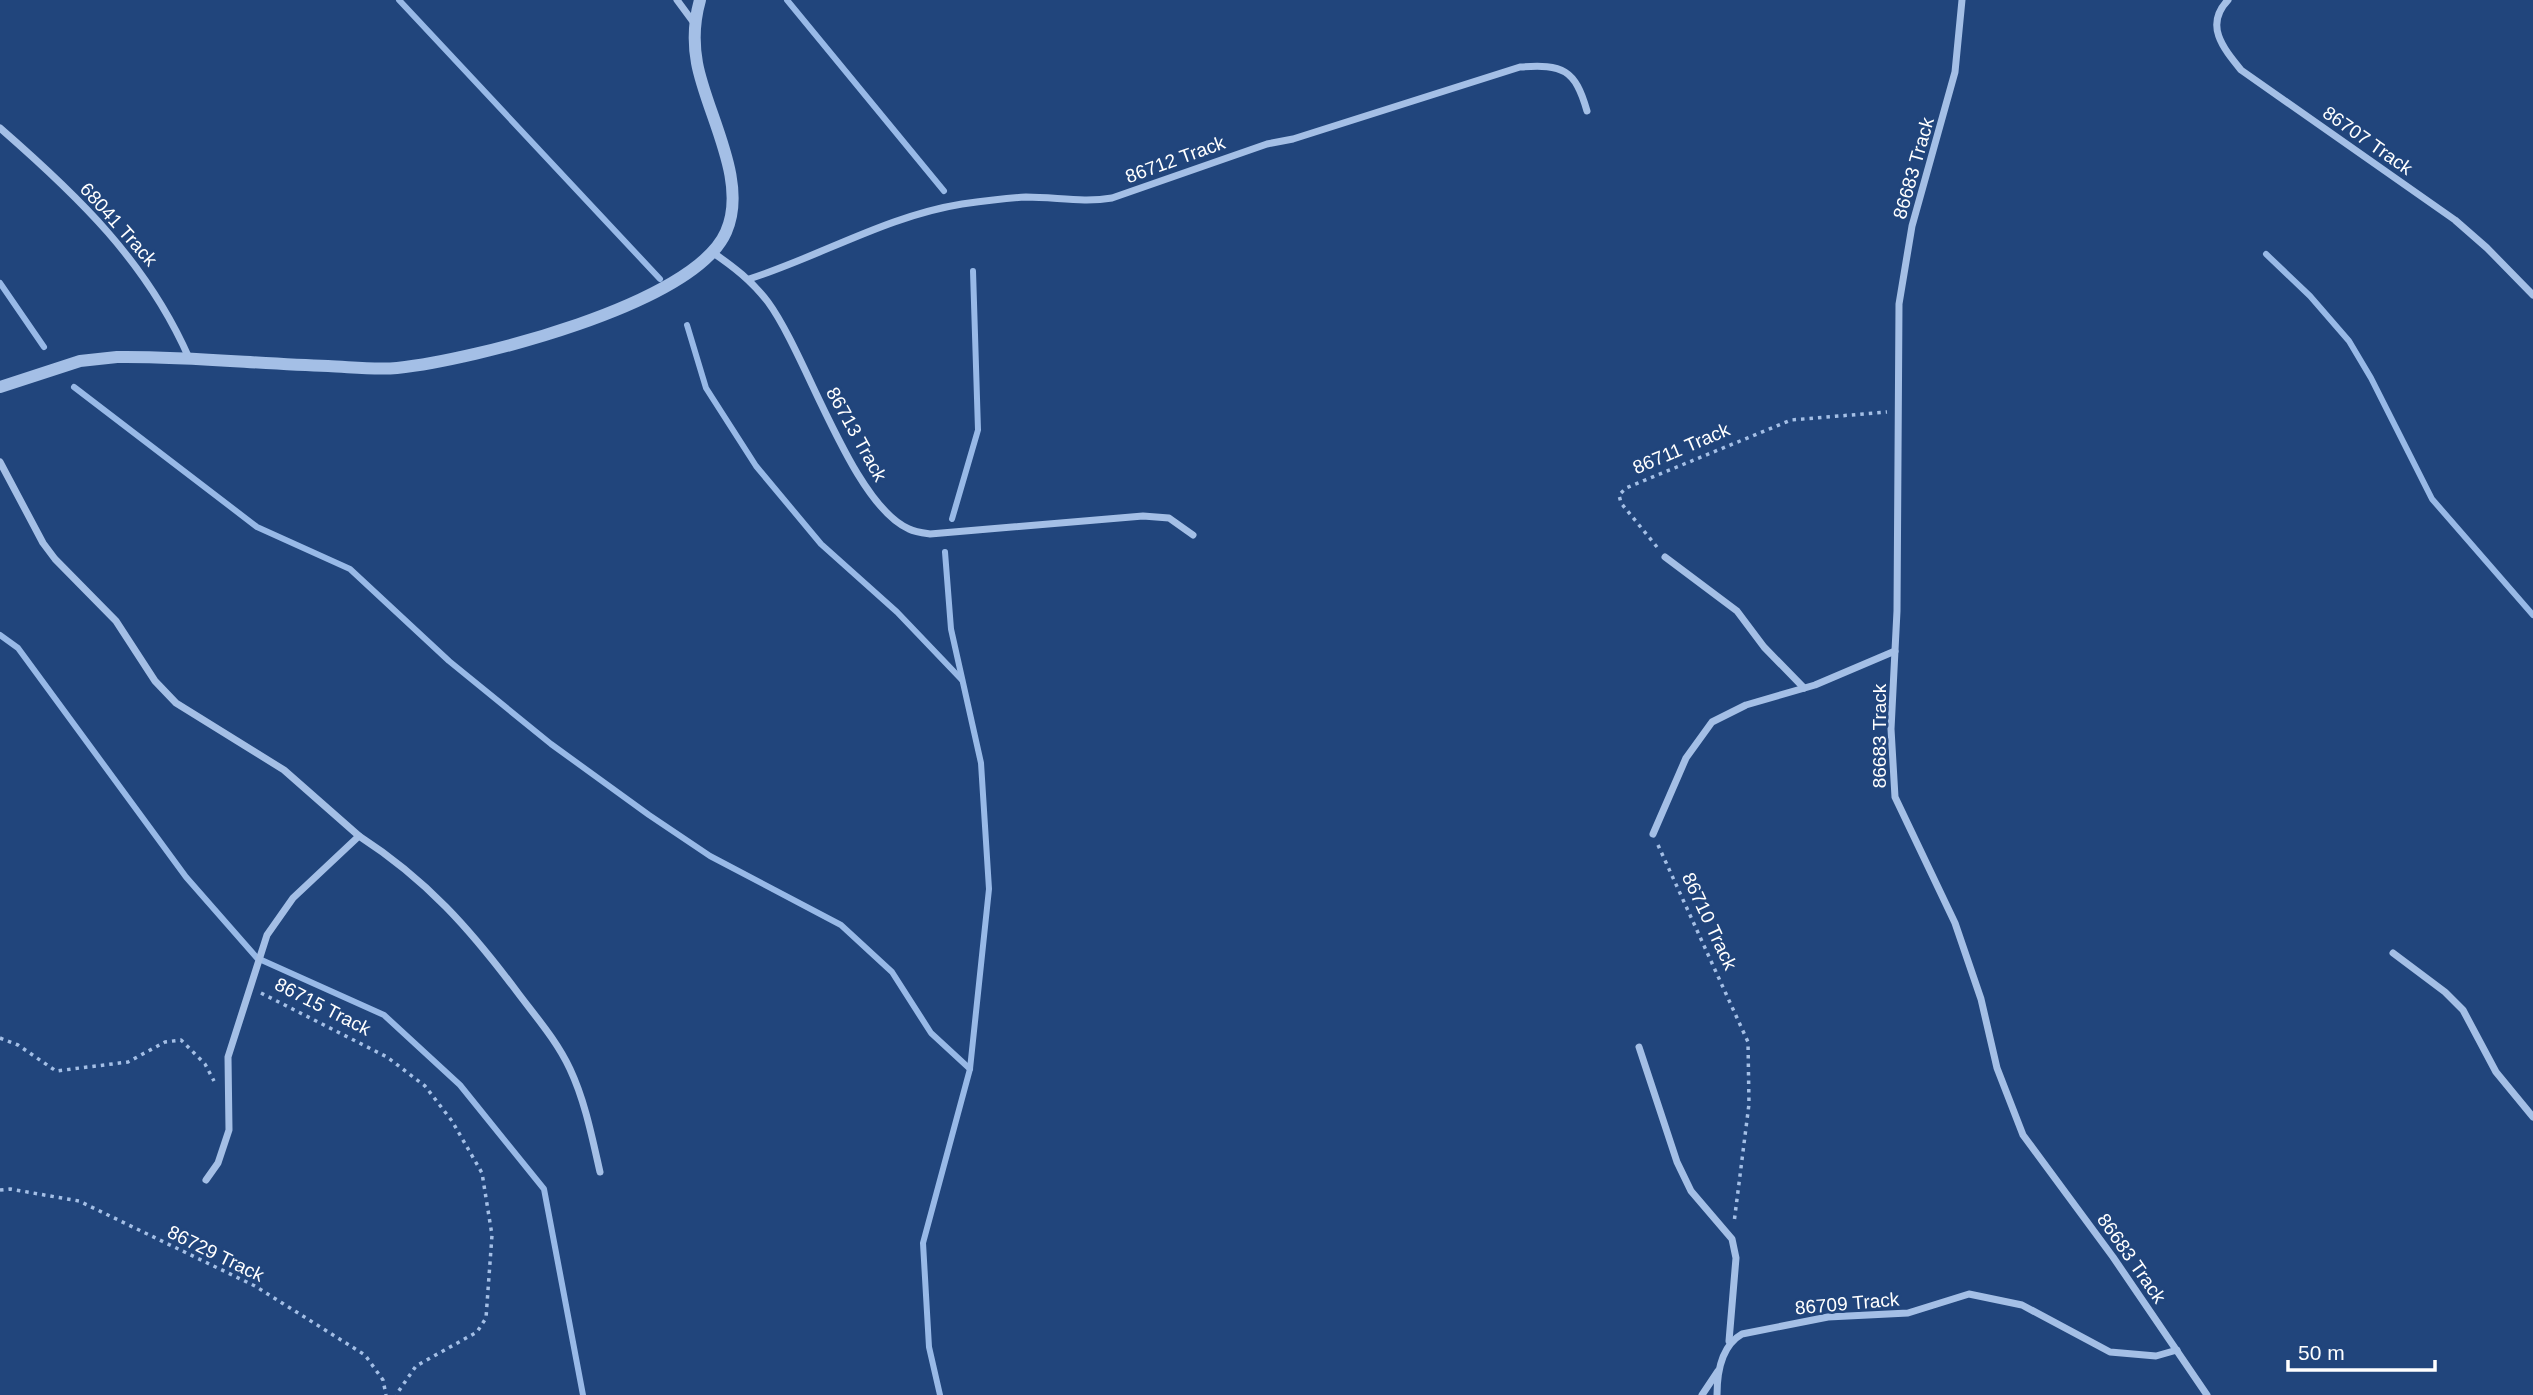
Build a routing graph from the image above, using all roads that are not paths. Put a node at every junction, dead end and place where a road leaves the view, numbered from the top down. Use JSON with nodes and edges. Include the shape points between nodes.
{"nodes":[{"id":1,"x":677,"y":0,"type":"edge"},
{"id":2,"x":699,"y":0,"type":"edge"},
{"id":3,"x":1962,"y":0,"type":"edge"},
{"id":4,"x":2228,"y":0,"type":"edge"},
{"id":5,"x":694,"y":23,"type":"junction"},
{"id":6,"x":1587,"y":111,"type":"dead end"},
{"id":7,"x":0,"y":128,"type":"edge"},
{"id":8,"x":712,"y":252,"type":"junction"},
{"id":9,"x":749,"y":279,"type":"junction"},
{"id":10,"x":2533,"y":295,"type":"edge"},
{"id":11,"x":189,"y":359,"type":"junction"},
{"id":12,"x":0,"y":387,"type":"edge"},
{"id":13,"x":0,"y":462,"type":"edge"},
{"id":14,"x":1193,"y":535,"type":"dead end"},
{"id":15,"x":1665,"y":557,"type":"road end"},
{"id":16,"x":1895,"y":651,"type":"junction"},
{"id":17,"x":1804,"y":688,"type":"junction"},
{"id":18,"x":1653,"y":834,"type":"road end"},
{"id":19,"x":359,"y":835,"type":"junction"},
{"id":20,"x":2393,"y":953,"type":"dead end"},
{"id":21,"x":1639,"y":1047,"type":"dead end"},
{"id":22,"x":2533,"y":1117,"type":"edge"},
{"id":23,"x":600,"y":1171,"type":"dead end"},
{"id":24,"x":206,"y":1180,"type":"dead end"},
{"id":25,"x":1729,"y":1341,"type":"junction"},
{"id":26,"x":2177,"y":1350,"type":"junction"},
{"id":27,"x":1719,"y":1370,"type":"junction"},
{"id":28,"x":1702,"y":1395,"type":"edge"},
{"id":29,"x":1717,"y":1395,"type":"edge"},
{"id":30,"x":2207,"y":1395,"type":"edge"}],
"edges":[{"from":1,"to":5,"type":"street"},
{"from":2,"to":5,"type":"street"},
{"from":3,"to":16,"type":"street","name":"86683 Track","via":[[1955,72],[1904,260],[1899,303]]},
{"from":4,"to":10,"type":"street","name":"86707 Track","via":[[2216,17],[2215,30],[2241,70],[2455,220]]},
{"from":5,"to":8,"type":"street","via":[[697,63],[729,169],[732,201],[727,231]]},
{"from":6,"to":9,"type":"street","name":"86712 Track","via":[[1573,77],[1560,67],[1520,67],[1254,148],[1112,198],[1091,202],[1025,197],[913,215]]},
{"from":7,"to":11,"type":"street","name":"68041 Track","via":[[65,187],[131,258],[163,304]]},
{"from":8,"to":9,"type":"street","name":"86713 Track"},
{"from":8,"to":11,"type":"street","via":[[684,278],[651,296],[606,314],[451,359],[395,368]]},
{"from":9,"to":14,"type":"street","name":"86713 Track","via":[[786,330],[874,498],[909,530],[930,534],[1143,516],[1169,518]]},
{"from":11,"to":12,"type":"street","via":[[80,361]]},
{"from":13,"to":19,"type":"street","via":[[43,543],[116,621],[155,681],[176,703],[284,770]]},
{"from":15,"to":17,"type":"street","via":[[1737,611]]},
{"from":16,"to":17,"type":"street"},
{"from":16,"to":26,"type":"street","name":"86683 Track","via":[[1891,729],[1895,797],[1955,923],[2009,1104],[2023,1135]]},
{"from":17,"to":18,"type":"street","via":[[1746,705],[1712,722],[1686,758]]},
{"from":19,"to":23,"type":"street","via":[[428,886],[461,919],[551,1037],[570,1069],[586,1112]]},
{"from":19,"to":24,"type":"street","name":"86715 Track","via":[[278,916],[257,958],[228,1058],[229,1130]]},
{"from":20,"to":22,"type":"street","via":[[2463,1010],[2496,1072]]},
{"from":21,"to":25,"type":"street","via":[[1691,1191],[1732,1239],[1736,1258]]},
{"from":25,"to":26,"type":"street","name":"86709 Track","via":[[1742,1334],[1828,1317],[1908,1313],[1969,1294],[2022,1305],[2110,1352],[2156,1356]]},
{"from":25,"to":27,"type":"street"},
{"from":26,"to":30,"type":"street","name":"86683 Track"},
{"from":27,"to":28,"type":"street"},
{"from":27,"to":29,"type":"street"}]}
